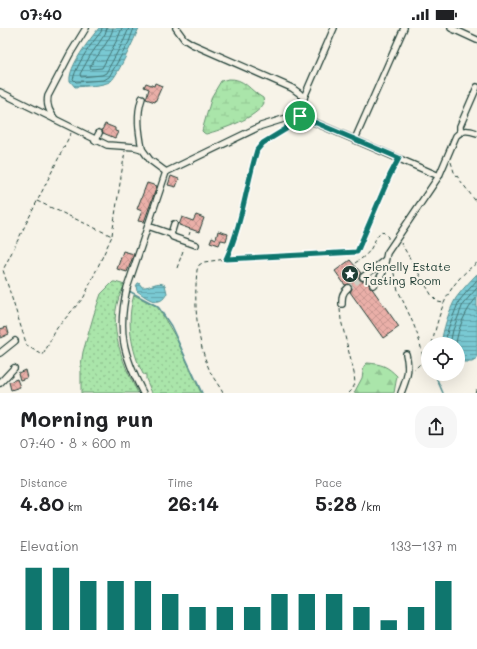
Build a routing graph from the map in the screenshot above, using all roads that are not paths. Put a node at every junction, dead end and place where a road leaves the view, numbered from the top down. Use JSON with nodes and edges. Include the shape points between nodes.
{"nodes":[{"id":1,"x":86,"y":28,"type":"edge"},
{"id":2,"x":176,"y":28,"type":"edge"},
{"id":3,"x":334,"y":28,"type":"edge"},
{"id":4,"x":404,"y":28,"type":"edge"},
{"id":5,"x":451,"y":28,"type":"edge"},
{"id":6,"x":477,"y":40,"type":"edge"},
{"id":7,"x":477,"y":87,"type":"edge"},
{"id":8,"x":0,"y":92,"type":"edge"},
{"id":9,"x":142,"y":98,"type":"dead end"},
{"id":10,"x":304,"y":98,"type":"junction"},
{"id":11,"x":46,"y":102,"type":"junction"},
{"id":12,"x":37,"y":110,"type":"junction"},
{"id":13,"x":300,"y":116,"type":"junction"},
{"id":14,"x":55,"y":120,"type":"junction"},
{"id":15,"x":460,"y":132,"type":"junction"},
{"id":16,"x":99,"y":133,"type":"dead end"},
{"id":17,"x":477,"y":133,"type":"edge"},
{"id":18,"x":355,"y":139,"type":"junction"},
{"id":19,"x":95,"y":141,"type":"junction"},
{"id":20,"x":142,"y":149,"type":"junction"},
{"id":21,"x":166,"y":172,"type":"junction"},
{"id":22,"x":440,"y":176,"type":"junction"},
{"id":23,"x":174,"y":224,"type":"dead end"},
{"id":24,"x":148,"y":226,"type":"junction"},
{"id":25,"x":171,"y":234,"type":"junction"},
{"id":26,"x":196,"y":245,"type":"dead end"},
{"id":27,"x":385,"y":262,"type":"junction"},
{"id":28,"x":363,"y":277,"type":"tunnel mouth"},
{"id":29,"x":373,"y":285,"type":"dead end"},
{"id":30,"x":348,"y":288,"type":"tunnel mouth"},
{"id":31,"x":342,"y":304,"type":"road end"},
{"id":32,"x":15,"y":341,"type":"dead end"},
{"id":33,"x":0,"y":353,"type":"edge"},
{"id":34,"x":406,"y":354,"type":"dead end"},
{"id":35,"x":14,"y":368,"type":"dead end"},
{"id":36,"x":0,"y":383,"type":"edge"},
{"id":37,"x":143,"y":393,"type":"edge"},
{"id":38,"x":401,"y":393,"type":"edge"}],
"edges":[{"from":1,"to":11,"type":"street"},
{"from":2,"to":10,"type":"street","via":[[184,39],[192,44],[292,88]]},
{"from":3,"to":10,"type":"street"},
{"from":4,"to":18,"type":"street"},
{"from":5,"to":6,"type":"street"},
{"from":7,"to":15,"type":"street","via":[[460,126]]},
{"from":8,"to":12,"type":"street"},
{"from":9,"to":20,"type":"street","via":[[138,118]]},
{"from":10,"to":13,"type":"street","via":[[299,109]]},
{"from":11,"to":12,"type":"street"},
{"from":11,"to":14,"type":"street"},
{"from":12,"to":14,"type":"street"},
{"from":13,"to":18,"type":"street"},
{"from":13,"to":21,"type":"street","via":[[261,126]]},
{"from":14,"to":19,"type":"street"},
{"from":15,"to":17,"type":"street","via":[[470,130]]},
{"from":15,"to":22,"type":"street"},
{"from":16,"to":19,"type":"street"},
{"from":18,"to":22,"type":"street"},
{"from":19,"to":20,"type":"street","via":[[107,146]]},
{"from":20,"to":21,"type":"street","via":[[150,160]]},
{"from":21,"to":24,"type":"street"},
{"from":22,"to":27,"type":"street","via":[[387,253]]},
{"from":23,"to":25,"type":"street"},
{"from":24,"to":25,"type":"street"},
{"from":24,"to":37,"type":"street","via":[[127,288],[121,323],[127,356]]},
{"from":25,"to":26,"type":"street"},
{"from":27,"to":28,"type":"street"},
{"from":27,"to":29,"type":"street","via":[[379,279]]},
{"from":30,"to":31,"type":"street","via":[[342,296]]},
{"from":32,"to":33,"type":"street"},
{"from":34,"to":38,"type":"street","via":[[408,372]]},
{"from":35,"to":36,"type":"street"}]}
